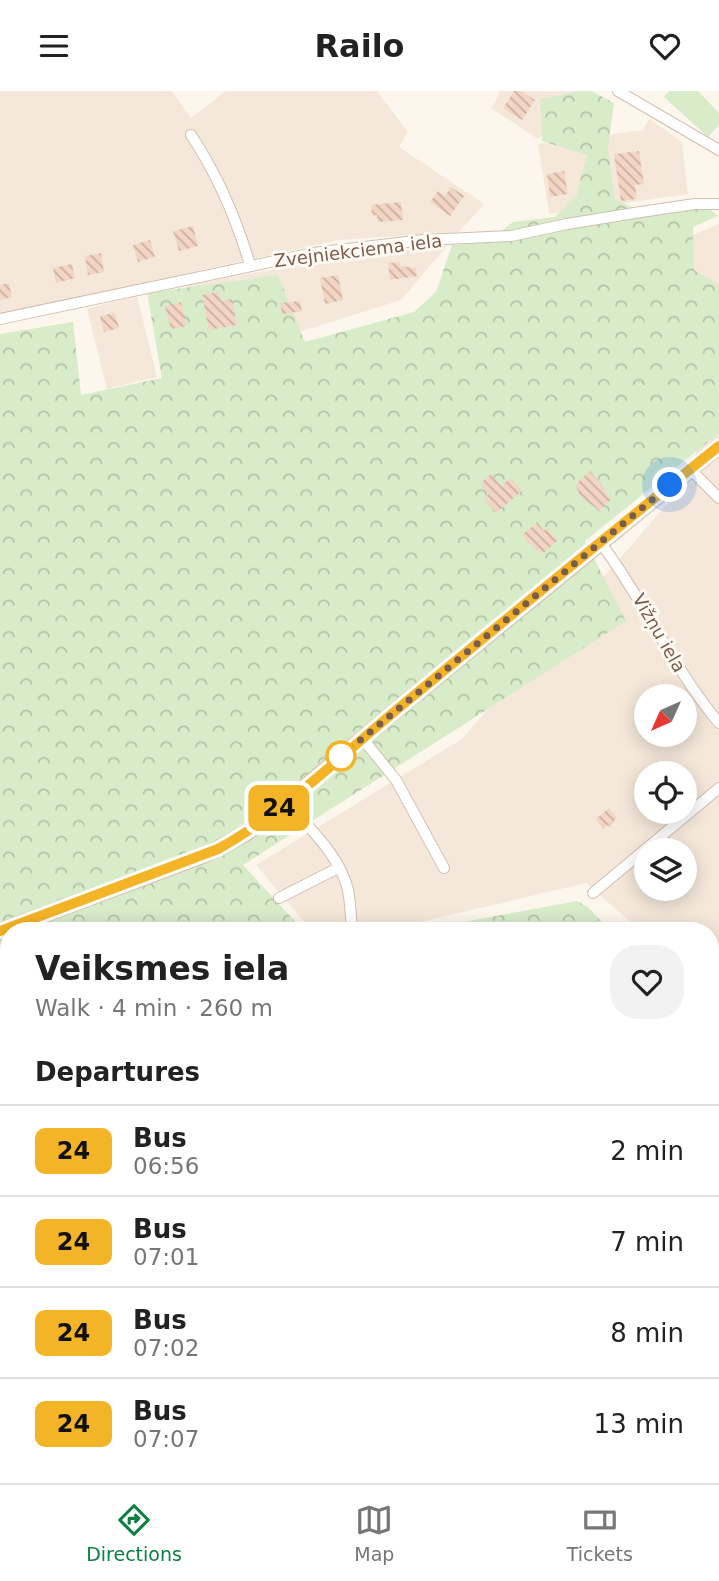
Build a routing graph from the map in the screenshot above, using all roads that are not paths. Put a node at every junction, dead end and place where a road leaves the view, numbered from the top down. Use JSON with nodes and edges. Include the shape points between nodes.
{"nodes":[{"id":1,"x":618,"y":91,"type":"edge"},
{"id":2,"x":191,"y":135,"type":"dead end"},
{"id":3,"x":719,"y":150,"type":"edge"},
{"id":4,"x":719,"y":204,"type":"edge"},
{"id":5,"x":250,"y":265,"type":"junction"},
{"id":6,"x":0,"y":319,"type":"edge"},
{"id":7,"x":719,"y":446,"type":"edge"},
{"id":8,"x":690,"y":469,"type":"junction"},
{"id":9,"x":719,"y":498,"type":"edge"},
{"id":10,"x":600,"y":542,"type":"junction"},
{"id":11,"x":719,"y":723,"type":"edge"},
{"id":12,"x":362,"y":738,"type":"junction"},
{"id":13,"x":719,"y":788,"type":"edge"},
{"id":14,"x":287,"y":802,"type":"junction"},
{"id":15,"x":338,"y":868,"type":"junction"},
{"id":16,"x":444,"y":868,"type":"dead end"},
{"id":17,"x":593,"y":893,"type":"dead end"},
{"id":18,"x":279,"y":898,"type":"dead end"},
{"id":19,"x":24,"y":922,"type":"edge"},
{"id":20,"x":351,"y":922,"type":"edge"}],
"edges":[{"from":1,"to":3,"type":"street"},
{"from":2,"to":5,"type":"street","via":[[219,187]]},
{"from":4,"to":5,"type":"street","name":"Zvejniekciema iela","via":[[567,223],[511,236],[424,240]]},
{"from":5,"to":6,"type":"street","name":"Zvejniekciema iela"},
{"from":7,"to":8,"type":"main road"},
{"from":8,"to":9,"type":"street"},
{"from":8,"to":10,"type":"main road"},
{"from":10,"to":11,"type":"street","name":"Vižņu iela","via":[[684,677]]},
{"from":10,"to":12,"type":"main road"},
{"from":12,"to":14,"type":"main road"},
{"from":12,"to":16,"type":"street","via":[[396,780]]},
{"from":13,"to":17,"type":"street"},
{"from":14,"to":15,"type":"street"},
{"from":14,"to":19,"type":"main road","via":[[218,849]]},
{"from":15,"to":18,"type":"street"},
{"from":15,"to":20,"type":"street","via":[[346,883]]}]}
